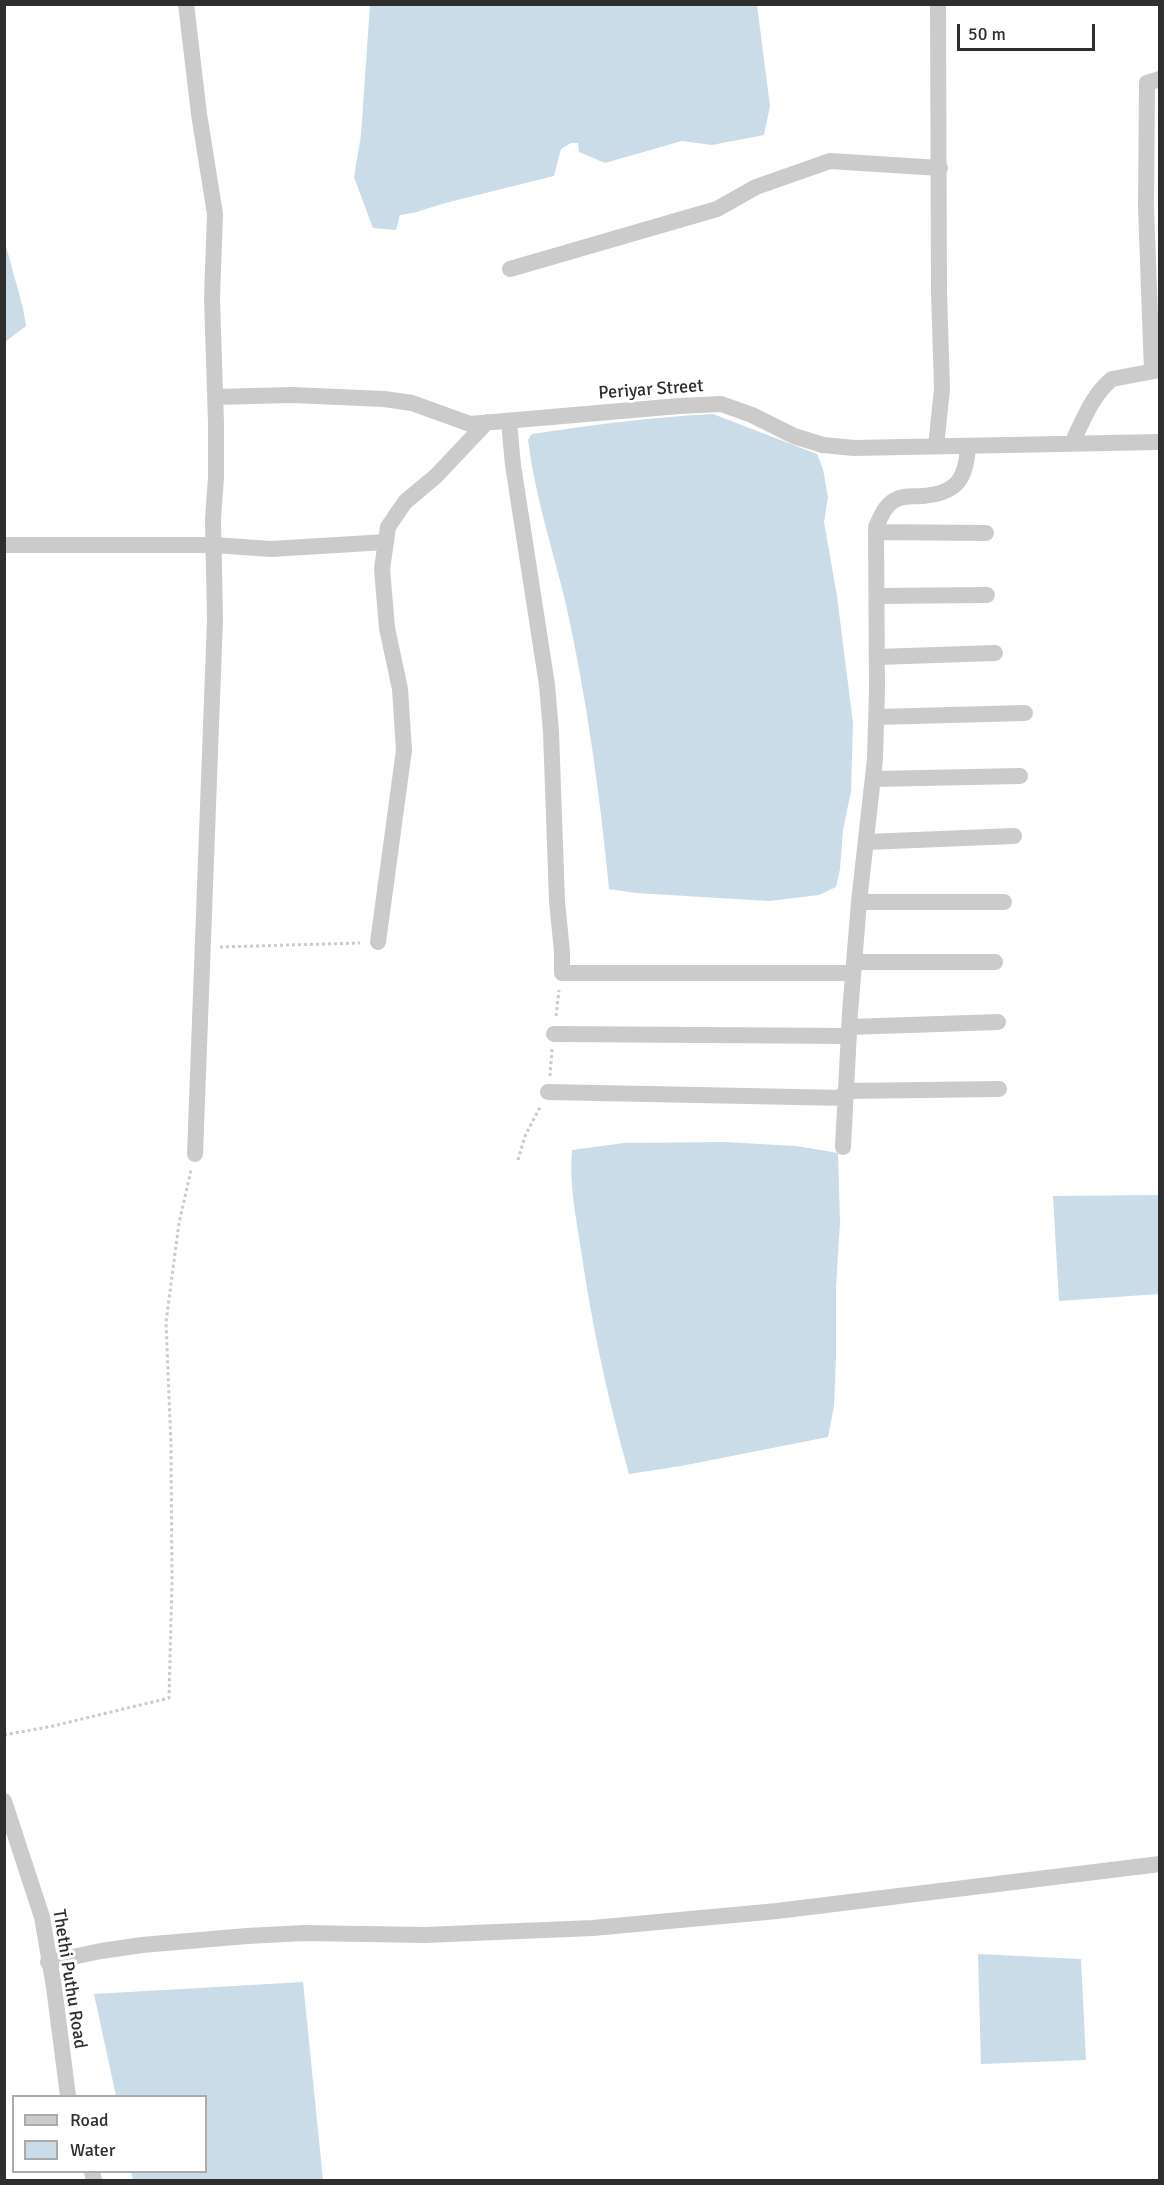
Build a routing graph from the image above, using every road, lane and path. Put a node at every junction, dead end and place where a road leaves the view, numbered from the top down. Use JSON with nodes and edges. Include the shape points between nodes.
{"nodes":[{"id":1,"x":186,"y":4,"type":"edge"},
{"id":2,"x":938,"y":4,"type":"edge"},
{"id":3,"x":1160,"y":79,"type":"edge"},
{"id":4,"x":940,"y":168,"type":"junction"},
{"id":5,"x":510,"y":269,"type":"dead end"},
{"id":6,"x":1156,"y":370,"type":"edge"},
{"id":7,"x":214,"y":397,"type":"junction"},
{"id":8,"x":487,"y":422,"type":"junction"},
{"id":9,"x":509,"y":422,"type":"junction"},
{"id":10,"x":1160,"y":441,"type":"edge"},
{"id":11,"x":1072,"y":443,"type":"junction"},
{"id":12,"x":936,"y":446,"type":"junction"},
{"id":13,"x":968,"y":447,"type":"junction"},
{"id":14,"x":876,"y":532,"type":"junction"},
{"id":15,"x":986,"y":533,"type":"dead end"},
{"id":16,"x":386,"y":542,"type":"junction"},
{"id":17,"x":4,"y":545,"type":"edge"},
{"id":18,"x":214,"y":545,"type":"junction"},
{"id":19,"x":987,"y":595,"type":"dead end"},
{"id":20,"x":877,"y":596,"type":"junction"},
{"id":21,"x":995,"y":653,"type":"dead end"},
{"id":22,"x":877,"y":657,"type":"junction"},
{"id":23,"x":1025,"y":713,"type":"dead end"},
{"id":24,"x":877,"y":717,"type":"junction"},
{"id":25,"x":1020,"y":776,"type":"dead end"},
{"id":26,"x":873,"y":779,"type":"junction"},
{"id":27,"x":1014,"y":836,"type":"dead end"},
{"id":28,"x":866,"y":842,"type":"junction"},
{"id":29,"x":860,"y":902,"type":"junction"},
{"id":30,"x":1004,"y":902,"type":"dead end"},
{"id":31,"x":378,"y":942,"type":"joint"},
{"id":32,"x":203,"y":947,"type":"junction"},
{"id":33,"x":995,"y":962,"type":"dead end"},
{"id":34,"x":854,"y":968,"type":"junction"},
{"id":35,"x":562,"y":973,"type":"junction"},
{"id":36,"x":998,"y":1022,"type":"dead end"},
{"id":37,"x":849,"y":1032,"type":"junction"},
{"id":38,"x":554,"y":1034,"type":"junction"},
{"id":39,"x":999,"y":1089,"type":"dead end"},
{"id":40,"x":548,"y":1092,"type":"junction"},
{"id":41,"x":845,"y":1095,"type":"junction"},
{"id":42,"x":843,"y":1147,"type":"dead end"},
{"id":43,"x":195,"y":1154,"type":"joint"},
{"id":44,"x":518,"y":1160,"type":"dead end"},
{"id":45,"x":4,"y":1735,"type":"edge"},
{"id":46,"x":4,"y":1801,"type":"edge"},
{"id":47,"x":1160,"y":1864,"type":"edge"},
{"id":48,"x":48,"y":1962,"type":"junction"},
{"id":49,"x":68,"y":2095,"type":"edge"}],
"edges":[{"from":1,"to":7,"type":"street","via":[[214,214]]},
{"from":2,"to":4,"type":"street"},
{"from":3,"to":6,"type":"street","via":[[1147,83],[1146,207]]},
{"from":4,"to":5,"type":"street","via":[[830,161],[756,187],[717,209]]},
{"from":4,"to":12,"type":"street","via":[[942,389]]},
{"from":6,"to":11,"type":"street","via":[[1112,379],[1099,391]]},
{"from":7,"to":8,"type":"street","name":"Periyar Street","via":[[292,394],[384,399],[412,403],[470,424]]},
{"from":7,"to":18,"type":"street"},
{"from":8,"to":9,"type":"street","name":"Periyar Street"},
{"from":8,"to":16,"type":"street","via":[[436,476],[405,502],[388,527]]},
{"from":9,"to":12,"type":"street","name":"Periyar Street","via":[[721,404],[822,445]]},
{"from":9,"to":35,"type":"street","via":[[547,685]]},
{"from":10,"to":11,"type":"street","name":"Periyar Street"},
{"from":11,"to":13,"type":"street","name":"Periyar Street"},
{"from":12,"to":13,"type":"street","name":"Periyar Street"},
{"from":13,"to":14,"type":"street","via":[[965,471],[958,484],[939,493],[892,501]]},
{"from":14,"to":15,"type":"street"},
{"from":14,"to":20,"type":"street"},
{"from":16,"to":18,"type":"street","via":[[271,549]]},
{"from":16,"to":31,"type":"street","via":[[382,569],[387,628],[400,689],[404,750]]},
{"from":17,"to":18,"type":"street"},
{"from":18,"to":32,"type":"street","via":[[215,619]]},
{"from":19,"to":20,"type":"street"},
{"from":20,"to":22,"type":"street"},
{"from":21,"to":22,"type":"street"},
{"from":22,"to":24,"type":"street"},
{"from":23,"to":24,"type":"street"},
{"from":24,"to":26,"type":"street"},
{"from":25,"to":26,"type":"street"},
{"from":26,"to":28,"type":"street"},
{"from":27,"to":28,"type":"street"},
{"from":28,"to":29,"type":"street"},
{"from":29,"to":30,"type":"street"},
{"from":29,"to":34,"type":"street"},
{"from":31,"to":32,"type":"path"},
{"from":32,"to":43,"type":"street"},
{"from":33,"to":34,"type":"street"},
{"from":34,"to":35,"type":"street"},
{"from":34,"to":37,"type":"street"},
{"from":35,"to":38,"type":"path"},
{"from":36,"to":37,"type":"street"},
{"from":37,"to":38,"type":"street"},
{"from":37,"to":41,"type":"street"},
{"from":38,"to":40,"type":"path"},
{"from":39,"to":41,"type":"street"},
{"from":40,"to":41,"type":"street"},
{"from":40,"to":44,"type":"path","via":[[525,1136]]},
{"from":41,"to":42,"type":"street"},
{"from":43,"to":45,"type":"path","via":[[179,1222],[166,1322],[171,1446],[169,1698]]},
{"from":46,"to":48,"type":"street","name":"Thethi Puthu Road","via":[[42,1917]]},
{"from":47,"to":48,"type":"street","via":[[777,1911],[593,1928],[426,1935],[247,1936],[142,1945]]},
{"from":48,"to":49,"type":"street","name":"Thethi Puthu Road"}]}
